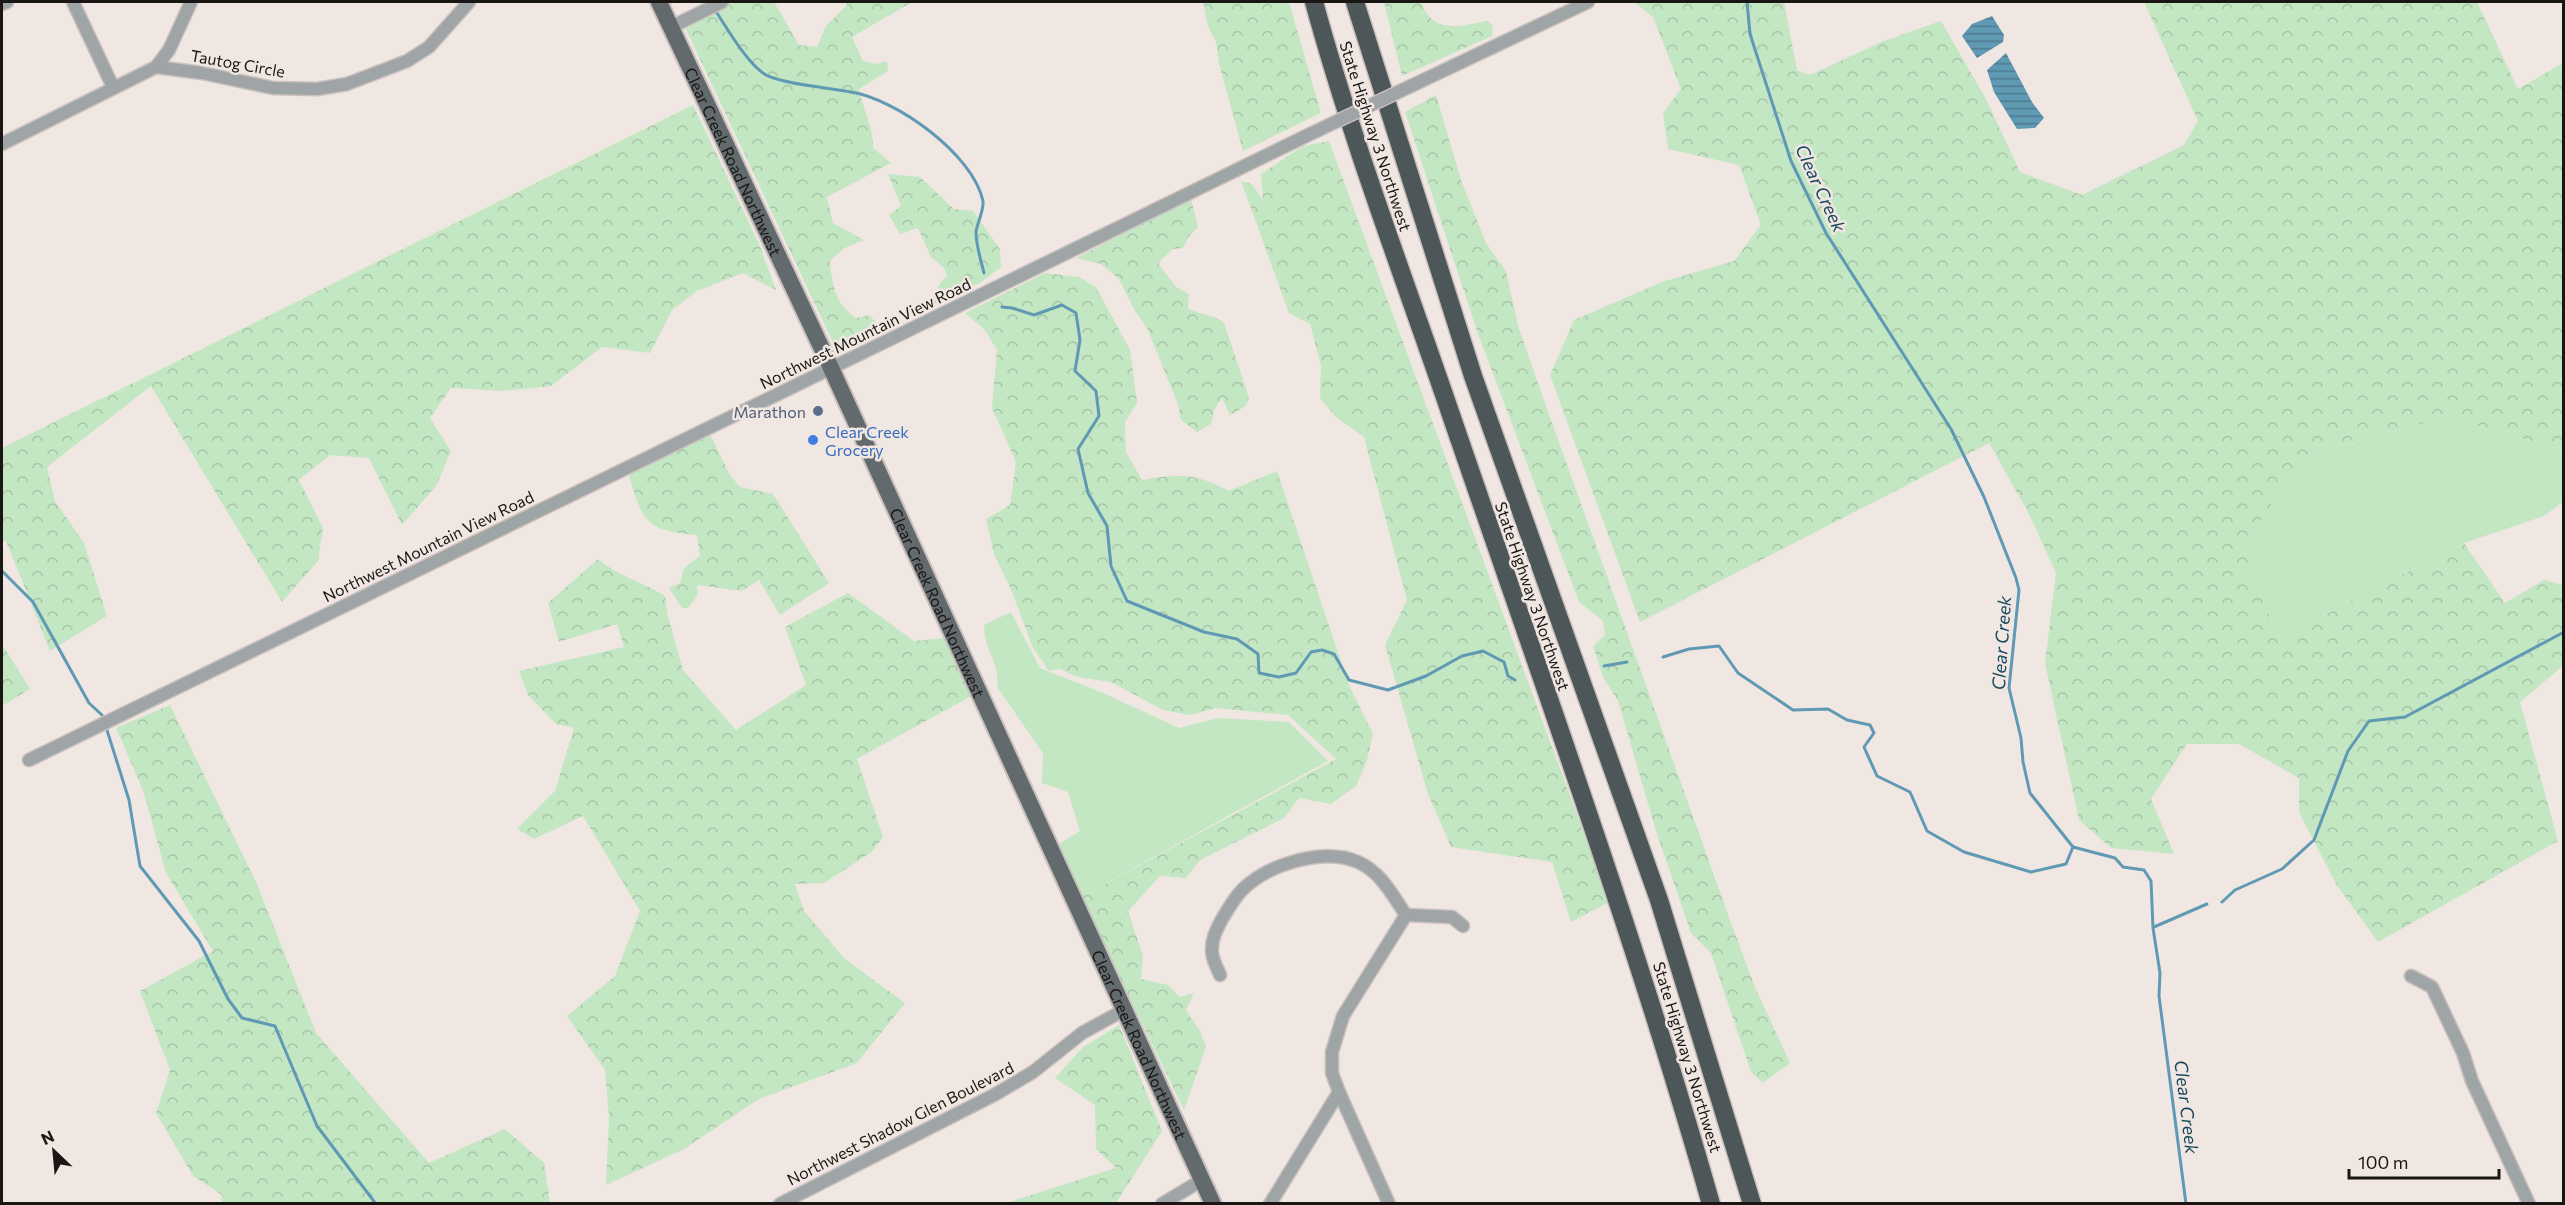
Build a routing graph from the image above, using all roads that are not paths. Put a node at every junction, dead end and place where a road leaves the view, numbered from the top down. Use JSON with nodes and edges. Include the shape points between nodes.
{"nodes":[{"id":1,"x":7,"y":2,"type":"edge"},
{"id":2,"x":73,"y":2,"type":"edge"},
{"id":3,"x":192,"y":2,"type":"edge"},
{"id":4,"x":469,"y":2,"type":"edge"},
{"id":5,"x":659,"y":2,"type":"edge"},
{"id":6,"x":722,"y":2,"type":"edge"},
{"id":7,"x":1314,"y":2,"type":"edge"},
{"id":8,"x":1355,"y":2,"type":"edge"},
{"id":9,"x":1364,"y":2,"type":"edge"},
{"id":10,"x":1588,"y":2,"type":"edge"},
{"id":11,"x":2,"y":4,"type":"edge"},
{"id":12,"x":671,"y":27,"type":"junction"},
{"id":13,"x":156,"y":67,"type":"junction"},
{"id":14,"x":113,"y":87,"type":"junction"},
{"id":15,"x":1382,"y":87,"type":"junction"},
{"id":16,"x":2,"y":144,"type":"edge"},
{"id":17,"x":831,"y":368,"type":"junction"},
{"id":18,"x":28,"y":760,"type":"dead end"},
{"id":19,"x":1406,"y":915,"type":"junction"},
{"id":20,"x":1463,"y":926,"type":"dead end"},
{"id":21,"x":1220,"y":975,"type":"dead end"},
{"id":22,"x":2411,"y":976,"type":"dead end"},
{"id":23,"x":1124,"y":1010,"type":"junction"},
{"id":24,"x":1339,"y":1092,"type":"junction"},
{"id":25,"x":1202,"y":1180,"type":"junction"},
{"id":26,"x":780,"y":1203,"type":"edge"},
{"id":27,"x":1162,"y":1203,"type":"edge"},
{"id":28,"x":1213,"y":1203,"type":"edge"},
{"id":29,"x":1270,"y":1203,"type":"edge"},
{"id":30,"x":1389,"y":1203,"type":"edge"},
{"id":31,"x":1711,"y":1203,"type":"edge"},
{"id":32,"x":1752,"y":1203,"type":"edge"},
{"id":33,"x":2529,"y":1203,"type":"edge"}],
"edges":[{"from":1,"to":11,"type":"street"},
{"from":2,"to":14,"type":"street"},
{"from":3,"to":13,"type":"street","name":"Tautog Circle","via":[[169,50]]},
{"from":4,"to":13,"type":"street","name":"Tautog Circle","via":[[429,47],[399,65],[347,84],[317,89],[273,88]]},
{"from":5,"to":12,"type":"main road","name":"Clear Creek Road Northwest"},
{"from":6,"to":12,"type":"street"},
{"from":7,"to":31,"type":"highway","name":"State Highway 3 Northwest","via":[[1336,82],[1402,281],[1629,932]]},
{"from":8,"to":15,"type":"highway","name":"State Highway 3 Northwest"},
{"from":9,"to":15,"type":"highway"},
{"from":10,"to":17,"type":"street","name":"Northwest Mountain View Road","bridge":true},
{"from":12,"to":17,"type":"main road","name":"Clear Creek Road Northwest"},
{"from":13,"to":14,"type":"street"},
{"from":14,"to":16,"type":"street"},
{"from":15,"to":32,"type":"highway","name":"State Highway 3 Northwest","via":[[1473,376],[1663,910]]},
{"from":17,"to":18,"type":"street","name":"Northwest Mountain View Road"},
{"from":17,"to":23,"type":"main road","name":"Clear Creek Road Northwest"},
{"from":19,"to":20,"type":"street","via":[[1452,917]]},
{"from":19,"to":21,"type":"street","via":[[1383,881],[1358,862],[1325,856],[1285,865],[1257,879],[1233,900],[1214,935],[1212,956]]},
{"from":19,"to":24,"type":"street","via":[[1339,1026],[1332,1052],[1332,1073]]},
{"from":22,"to":33,"type":"street","via":[[2432,987]]},
{"from":23,"to":25,"type":"main road","name":"Clear Creek Road Northwest"},
{"from":23,"to":26,"type":"street","name":"Northwest Shadow Glen Boulevard","via":[[1082,1033],[1033,1072],[994,1095]]},
{"from":24,"to":29,"type":"street"},
{"from":24,"to":30,"type":"street"},
{"from":25,"to":27,"type":"street"},
{"from":25,"to":28,"type":"main road","name":"Clear Creek Road Northwest"}]}
